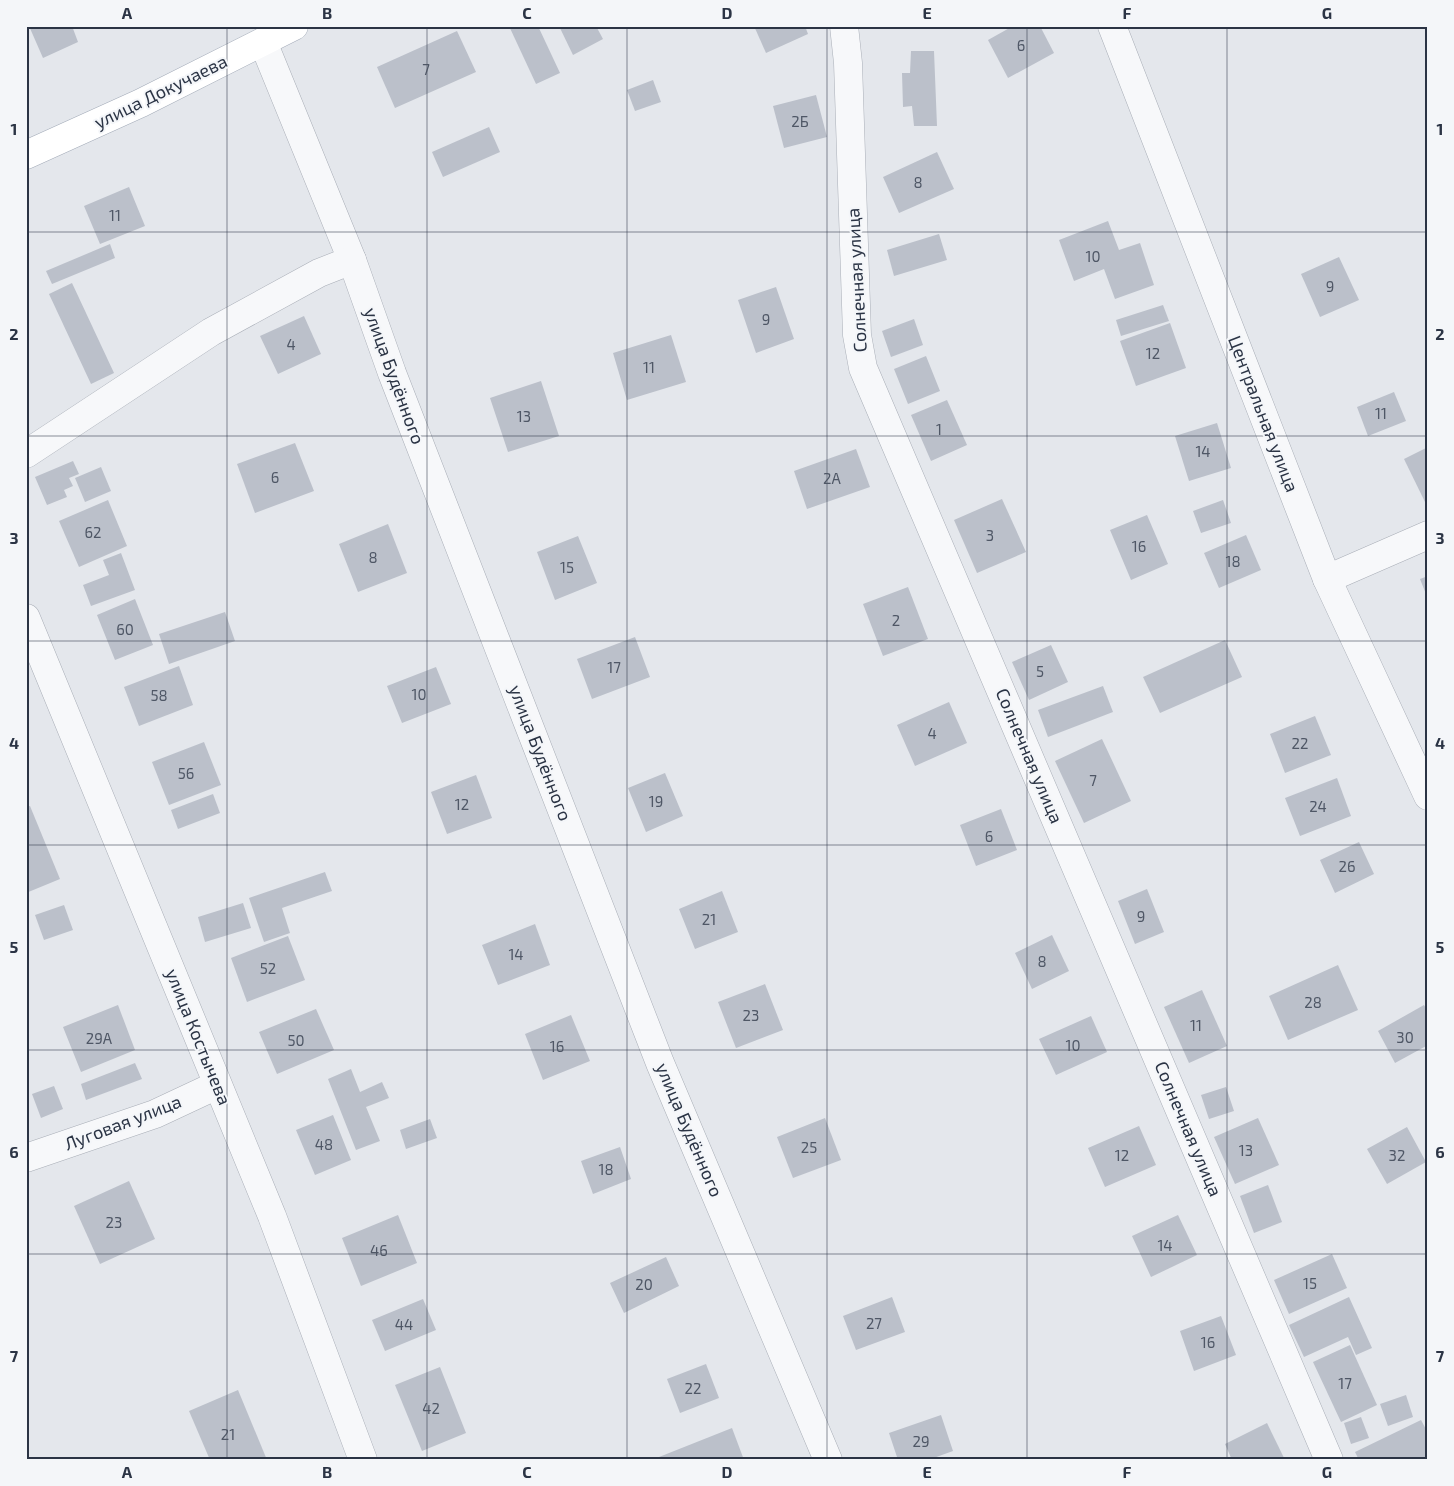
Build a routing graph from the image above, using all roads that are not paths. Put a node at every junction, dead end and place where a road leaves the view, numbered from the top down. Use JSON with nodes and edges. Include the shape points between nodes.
{"nodes":[{"id":1,"x":294,"y":26,"type":"edge"},
{"id":2,"x":844,"y":26,"type":"edge"},
{"id":3,"x":1112,"y":26,"type":"edge"},
{"id":4,"x":263,"y":42,"type":"junction"},
{"id":5,"x":26,"y":155,"type":"edge"},
{"id":6,"x":352,"y":260,"type":"junction"},
{"id":7,"x":26,"y":454,"type":"edge"},
{"id":8,"x":1428,"y":535,"type":"edge"},
{"id":9,"x":1327,"y":579,"type":"junction"},
{"id":10,"x":26,"y":618,"type":"edge"},
{"id":11,"x":1428,"y":796,"type":"edge"},
{"id":12,"x":217,"y":1085,"type":"junction"},
{"id":13,"x":26,"y":1158,"type":"edge"},
{"id":14,"x":363,"y":1460,"type":"edge"},
{"id":15,"x":828,"y":1460,"type":"edge"},
{"id":16,"x":1329,"y":1460,"type":"edge"}],
"edges":[{"from":1,"to":4,"type":"main road","name":"улица Докучаева"},
{"from":2,"to":16,"type":"street","name":"Солнечная улица","via":[[857,335],[863,368]]},
{"from":3,"to":9,"type":"street","name":"Центральная улица"},
{"from":4,"to":5,"type":"main road","name":"улица Докучаева","via":[[142,103]]},
{"from":4,"to":6,"type":"street","name":"улица Будённого"},
{"from":6,"to":7,"type":"street","via":[[319,273],[211,332]]},
{"from":6,"to":15,"type":"street","name":"улица Будённого","via":[[392,373],[660,1063]]},
{"from":8,"to":9,"type":"street"},
{"from":9,"to":11,"type":"street","name":"Центральная улица"},
{"from":10,"to":12,"type":"street","name":"улица Костычева"},
{"from":12,"to":13,"type":"street","name":"Луговая улица","via":[[155,1114]]},
{"from":12,"to":14,"type":"street","name":"улица Костычева","via":[[272,1216]]}]}
